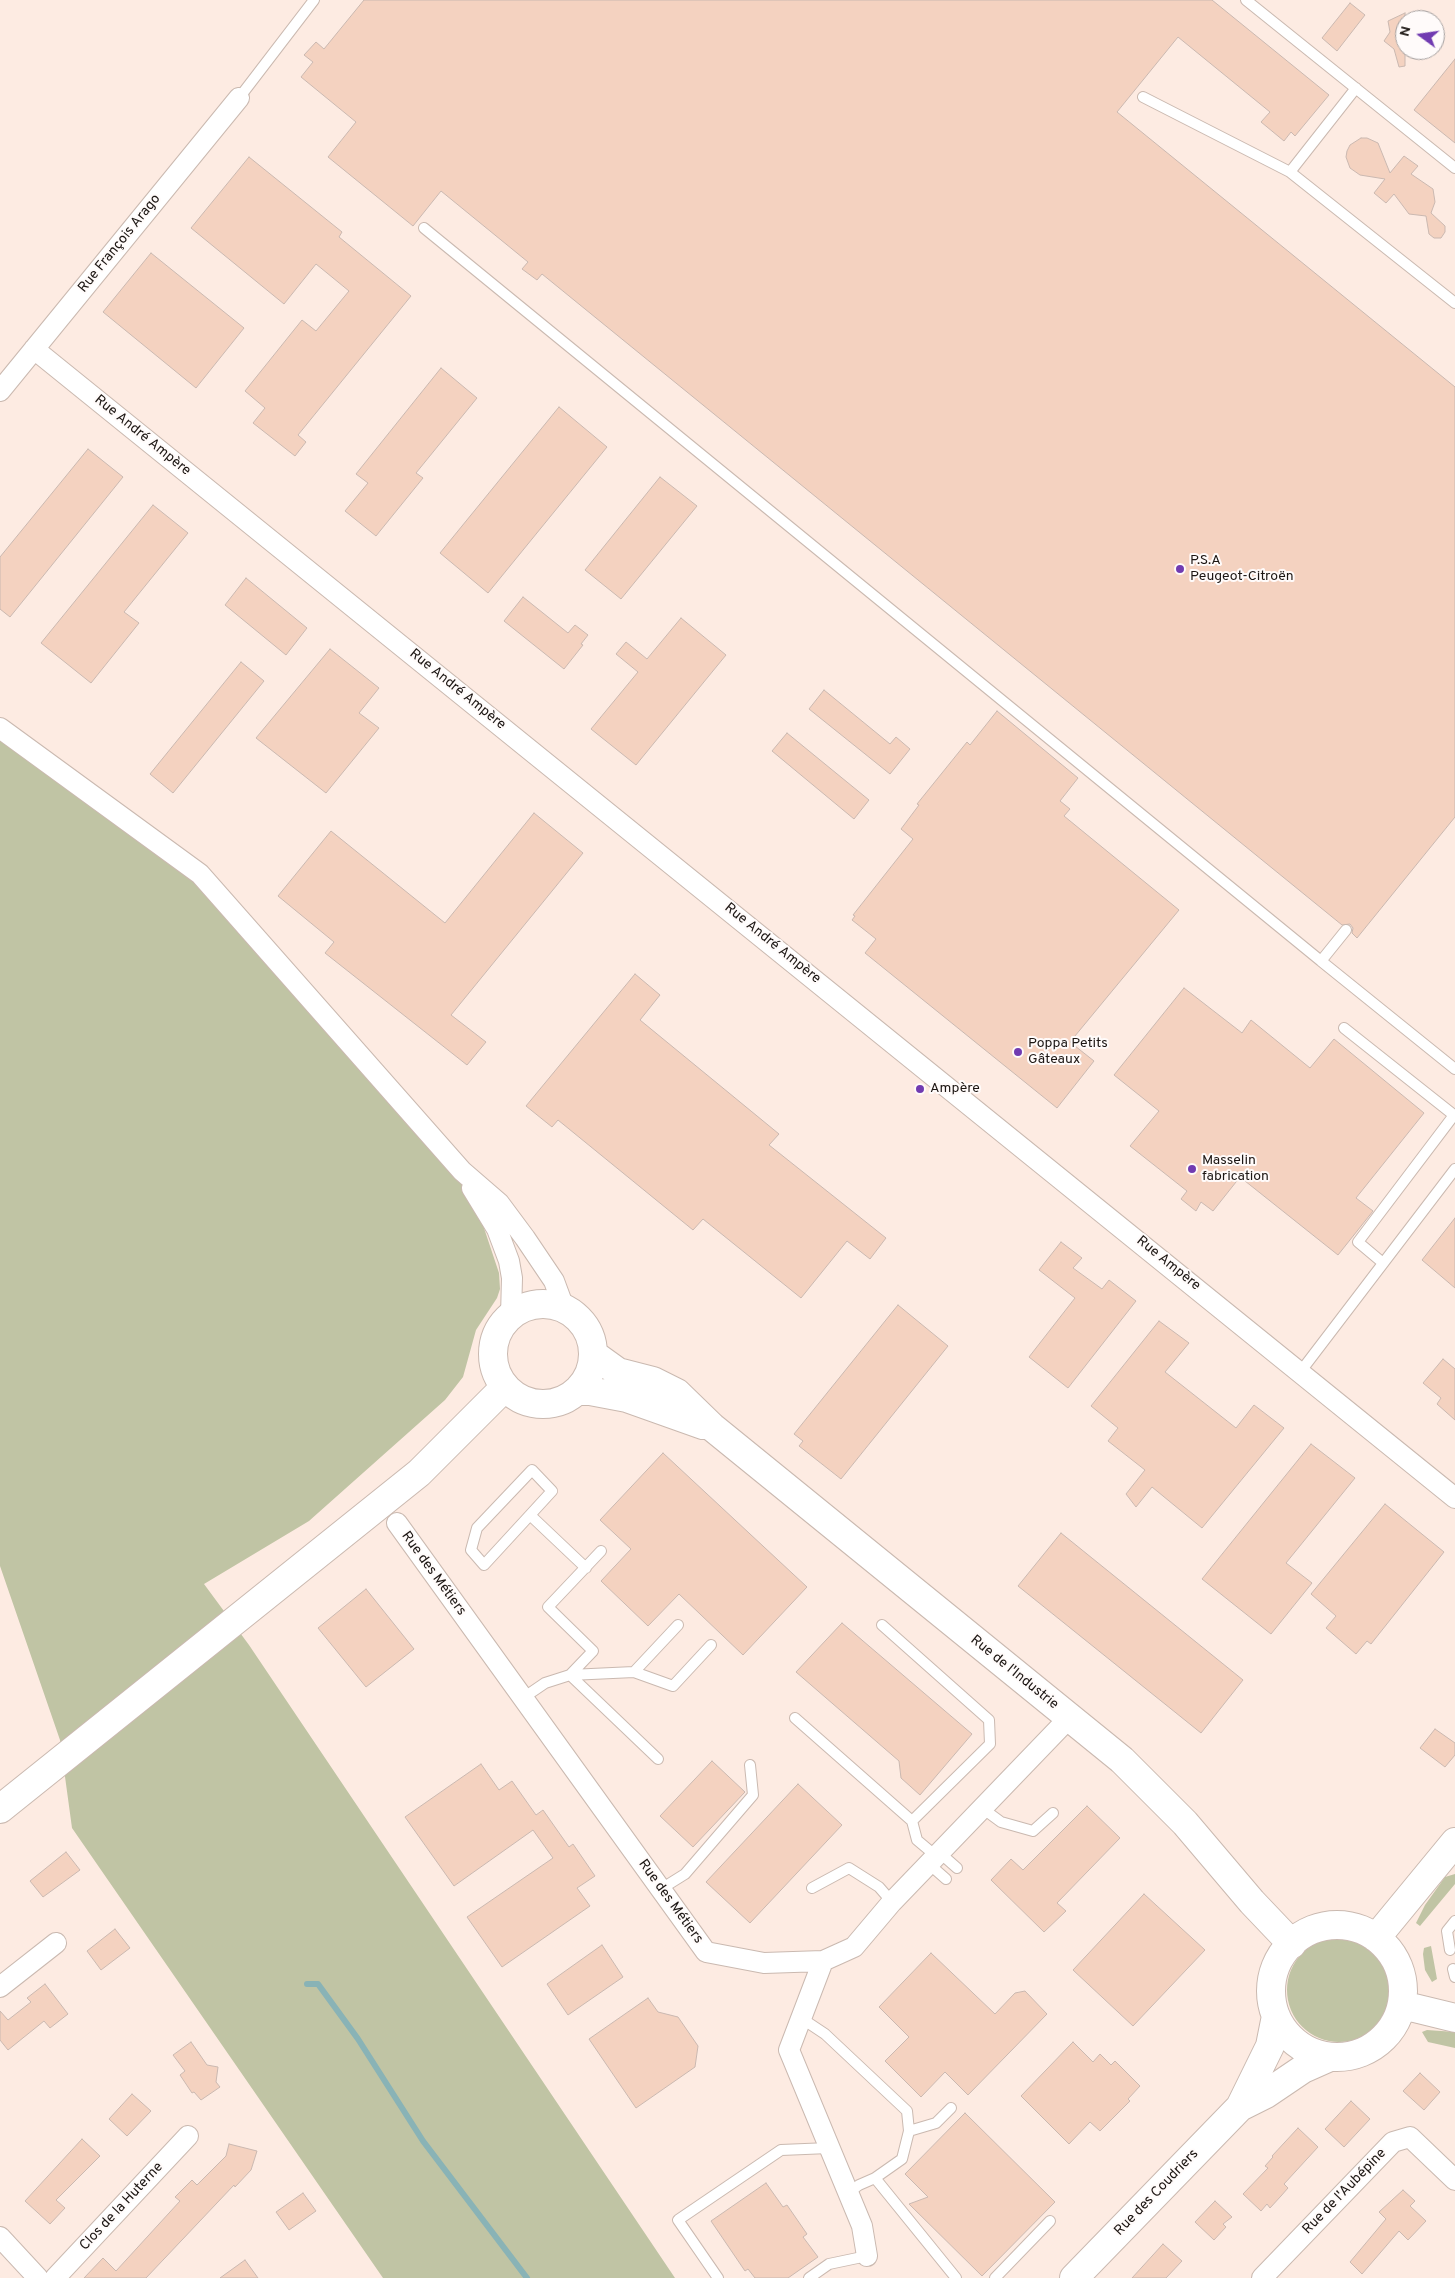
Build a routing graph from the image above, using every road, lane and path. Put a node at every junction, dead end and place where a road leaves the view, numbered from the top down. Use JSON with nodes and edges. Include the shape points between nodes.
{"nodes":[{"id":1,"x":314,"y":0,"type":"edge"},
{"id":2,"x":1246,"y":0,"type":"edge"},
{"id":3,"x":1356,"y":88,"type":"junction"},
{"id":4,"x":1143,"y":97,"type":"dead end"},
{"id":5,"x":239,"y":98,"type":"joint"},
{"id":6,"x":1455,"y":168,"type":"edge"},
{"id":7,"x":1290,"y":172,"type":"junction"},
{"id":8,"x":424,"y":228,"type":"dead end"},
{"id":9,"x":1455,"y":303,"type":"edge"},
{"id":10,"x":34,"y":349,"type":"junction"},
{"id":11,"x":0,"y":390,"type":"edge"},
{"id":12,"x":0,"y":728,"type":"edge"},
{"id":13,"x":1346,"y":930,"type":"dead end"},
{"id":14,"x":1321,"y":961,"type":"junction"},
{"id":15,"x":1344,"y":1028,"type":"dead end"},
{"id":16,"x":880,"y":1031,"type":"joint"},
{"id":17,"x":1455,"y":1069,"type":"edge"},
{"id":18,"x":1454,"y":1116,"type":"edge"},
{"id":19,"x":1455,"y":1168,"type":"edge"},
{"id":20,"x":462,"y":1171,"type":"junction"},
{"id":21,"x":1383,"y":1264,"type":"junction"},
{"id":22,"x":564,"y":1308,"type":"junction"},
{"id":23,"x":510,"y":1316,"type":"junction"},
{"id":24,"x":593,"y":1354,"type":"junction"},
{"id":25,"x":1301,"y":1371,"type":"junction"},
{"id":26,"x":505,"y":1387,"type":"junction"},
{"id":27,"x":577,"y":1391,"type":"junction"},
{"id":28,"x":712,"y":1427,"type":"junction"},
{"id":29,"x":1455,"y":1498,"type":"edge"},
{"id":30,"x":530,"y":1515,"type":"junction"},
{"id":31,"x":397,"y":1523,"type":"dead end"},
{"id":32,"x":601,"y":1551,"type":"dead end"},
{"id":33,"x":586,"y":1568,"type":"junction"},
{"id":34,"x":678,"y":1625,"type":"dead end"},
{"id":35,"x":882,"y":1625,"type":"dead end"},
{"id":36,"x":711,"y":1645,"type":"dead end"},
{"id":37,"x":634,"y":1672,"type":"junction"},
{"id":38,"x":570,"y":1675,"type":"junction"},
{"id":39,"x":523,"y":1698,"type":"junction"},
{"id":40,"x":795,"y":1718,"type":"dead end"},
{"id":41,"x":1069,"y":1718,"type":"junction"},
{"id":42,"x":658,"y":1759,"type":"dead end"},
{"id":43,"x":750,"y":1765,"type":"dead end"},
{"id":44,"x":982,"y":1808,"type":"junction"},
{"id":45,"x":0,"y":1809,"type":"edge"},
{"id":46,"x":1053,"y":1813,"type":"dead end"},
{"id":47,"x":912,"y":1821,"type":"junction"},
{"id":48,"x":935,"y":1858,"type":"junction"},
{"id":49,"x":1445,"y":1858,"type":"edge"},
{"id":50,"x":957,"y":1868,"type":"dead end"},
{"id":51,"x":946,"y":1879,"type":"dead end"},
{"id":52,"x":812,"y":1888,"type":"dead end"},
{"id":53,"x":661,"y":1889,"type":"junction"},
{"id":54,"x":892,"y":1902,"type":"junction"},
{"id":55,"x":1455,"y":1921,"type":"edge"},
{"id":56,"x":1376,"y":1938,"type":"junction"},
{"id":57,"x":56,"y":1943,"type":"dead end"},
{"id":58,"x":1292,"y":1944,"type":"junction"},
{"id":59,"x":1450,"y":1950,"type":"dead end"},
{"id":60,"x":823,"y":1961,"type":"junction"},
{"id":61,"x":0,"y":1987,"type":"edge"},
{"id":62,"x":1402,"y":2005,"type":"junction"},
{"id":63,"x":1276,"y":2016,"type":"junction"},
{"id":64,"x":802,"y":2018,"type":"junction"},
{"id":65,"x":1455,"y":2018,"type":"edge"},
{"id":66,"x":1330,"y":2057,"type":"junction"},
{"id":67,"x":1240,"y":2107,"type":"junction"},
{"id":68,"x":951,"y":2108,"type":"dead end"},
{"id":69,"x":909,"y":2131,"type":"junction"},
{"id":70,"x":188,"y":2136,"type":"dead end"},
{"id":71,"x":829,"y":2148,"type":"junction"},
{"id":72,"x":875,"y":2178,"type":"junction"},
{"id":73,"x":1455,"y":2180,"type":"edge"},
{"id":74,"x":848,"y":2193,"type":"junction"},
{"id":75,"x":1050,"y":2221,"type":"dead end"},
{"id":76,"x":0,"y":2237,"type":"edge"},
{"id":77,"x":866,"y":2256,"type":"joint"},
{"id":78,"x":38,"y":2278,"type":"edge"},
{"id":79,"x":56,"y":2278,"type":"edge"},
{"id":80,"x":718,"y":2278,"type":"edge"},
{"id":81,"x":809,"y":2278,"type":"edge"},
{"id":82,"x":956,"y":2278,"type":"edge"},
{"id":83,"x":995,"y":2278,"type":"edge"},
{"id":84,"x":1074,"y":2278,"type":"edge"},
{"id":85,"x":1262,"y":2278,"type":"edge"}],
"edges":[{"from":1,"to":5,"type":"lane"},
{"from":2,"to":3,"type":"lane"},
{"from":3,"to":6,"type":"lane"},
{"from":3,"to":7,"type":"lane"},
{"from":4,"to":7,"type":"lane"},
{"from":5,"to":10,"type":"street","name":"Rue François Arago"},
{"from":7,"to":9,"type":"lane"},
{"from":8,"to":14,"type":"lane"},
{"from":10,"to":11,"type":"street","name":"Rue François Arago"},
{"from":10,"to":16,"type":"street","name":"Rue André Ampère"},
{"from":12,"to":20,"type":"street","via":[[200,874]]},
{"from":13,"to":14,"type":"lane"},
{"from":14,"to":17,"type":"lane"},
{"from":15,"to":18,"type":"lane"},
{"from":16,"to":25,"type":"street","name":"Rue Ampère"},
{"from":18,"to":21,"type":"lane","via":[[1358,1242]]},
{"from":19,"to":21,"type":"lane"},
{"from":20,"to":22,"type":"street","via":[[499,1203],[554,1281]]},
{"from":20,"to":23,"type":"street","via":[[497,1229],[509,1261],[512,1278]]},
{"from":21,"to":25,"type":"lane"},
{"from":22,"to":23,"type":"street","via":[[540,1304]]},
{"from":22,"to":24,"type":"street","via":[[573,1313],[587,1330]]},
{"from":23,"to":26,"type":"street","via":[[493,1346],[494,1367]]},
{"from":24,"to":27,"type":"street","via":[[592,1368]]},
{"from":24,"to":28,"type":"street","name":"Rue de l'Industrie","via":[[618,1372],[666,1386]]},
{"from":25,"to":29,"type":"street","name":"Rue Ampère"},
{"from":26,"to":27,"type":"street","via":[[524,1401],[542,1404],[554,1403]]},
{"from":26,"to":45,"type":"street","via":[[419,1473]]},
{"from":27,"to":28,"type":"street","name":"Rue de l'Industrie","via":[[627,1398]]},
{"from":28,"to":41,"type":"street","name":"Rue de l'Industrie"},
{"from":30,"to":30,"type":"lane","via":[[484,1565],[471,1550],[477,1528],[532,1470],[552,1491]]},
{"from":30,"to":33,"type":"lane"},
{"from":31,"to":39,"type":"street","name":"Rue des Métiers"},
{"from":32,"to":33,"type":"lane"},
{"from":33,"to":38,"type":"lane","via":[[548,1607],[593,1651]]},
{"from":34,"to":37,"type":"lane"},
{"from":35,"to":47,"type":"lane","via":[[989,1720],[990,1744]]},
{"from":36,"to":37,"type":"lane","via":[[673,1686]]},
{"from":37,"to":38,"type":"lane"},
{"from":38,"to":39,"type":"lane","via":[[545,1683]]},
{"from":38,"to":42,"type":"lane"},
{"from":39,"to":53,"type":"street","name":"Rue des Métiers"},
{"from":40,"to":47,"type":"lane"},
{"from":41,"to":44,"type":"street","name":"Rue des Métiers"},
{"from":41,"to":58,"type":"street","name":"Rue de l'Industrie","via":[[1122,1760],[1154,1791]]},
{"from":43,"to":53,"type":"lane","via":[[753,1795],[685,1874]]},
{"from":44,"to":46,"type":"lane","via":[[1001,1822],[1033,1831]]},
{"from":44,"to":48,"type":"street","name":"Rue des Métiers"},
{"from":47,"to":48,"type":"lane","via":[[917,1840]]},
{"from":48,"to":50,"type":"lane"},
{"from":48,"to":51,"type":"lane"},
{"from":48,"to":54,"type":"street","name":"Rue des Métiers"},
{"from":49,"to":56,"type":"street"},
{"from":52,"to":54,"type":"lane","via":[[849,1868],[879,1887]]},
{"from":53,"to":60,"type":"street","name":"Rue des Métiers","via":[[706,1952],[764,1963]]},
{"from":54,"to":60,"type":"street","name":"Rue des Métiers","via":[[854,1947]]},
{"from":55,"to":59,"type":"lane","via":[[1447,1931]]},
{"from":56,"to":58,"type":"street","via":[[1356,1928],[1333,1926],[1310,1931]]},
{"from":56,"to":62,"type":"street","via":[[1390,1951],[1399,1968],[1403,1986]]},
{"from":57,"to":61,"type":"street"},
{"from":58,"to":63,"type":"street","via":[[1280,1960],[1273,1978]]},
{"from":60,"to":64,"type":"street"},
{"from":62,"to":65,"type":"street"},
{"from":62,"to":66,"type":"street","via":[[1390,2030],[1370,2049],[1350,2056]]},
{"from":63,"to":66,"type":"street","via":[[1297,2044]]},
{"from":63,"to":67,"type":"street","name":"Rue des Coudriers","via":[[1270,2046]]},
{"from":64,"to":69,"type":"lane","via":[[825,2034],[907,2111]]},
{"from":64,"to":71,"type":"street","via":[[789,2050]]},
{"from":66,"to":67,"type":"street","name":"Rue des Coudriers","via":[[1303,2069]]},
{"from":67,"to":84,"type":"street","name":"Rue des Coudriers"},
{"from":68,"to":69,"type":"lane","via":[[936,2123]]},
{"from":69,"to":72,"type":"lane","via":[[902,2159]]},
{"from":70,"to":79,"type":"street","name":"Clos de la Huterne"},
{"from":71,"to":74,"type":"street"},
{"from":71,"to":80,"type":"lane","via":[[781,2150],[678,2220]]},
{"from":72,"to":74,"type":"lane"},
{"from":72,"to":82,"type":"lane"},
{"from":73,"to":85,"type":"street","name":"Rue de l'Aubépine","via":[[1410,2137],[1393,2142]]},
{"from":74,"to":77,"type":"street","via":[[862,2226]]},
{"from":75,"to":83,"type":"lane"},
{"from":76,"to":78,"type":"street"},
{"from":77,"to":81,"type":"lane","via":[[829,2264]]}]}
